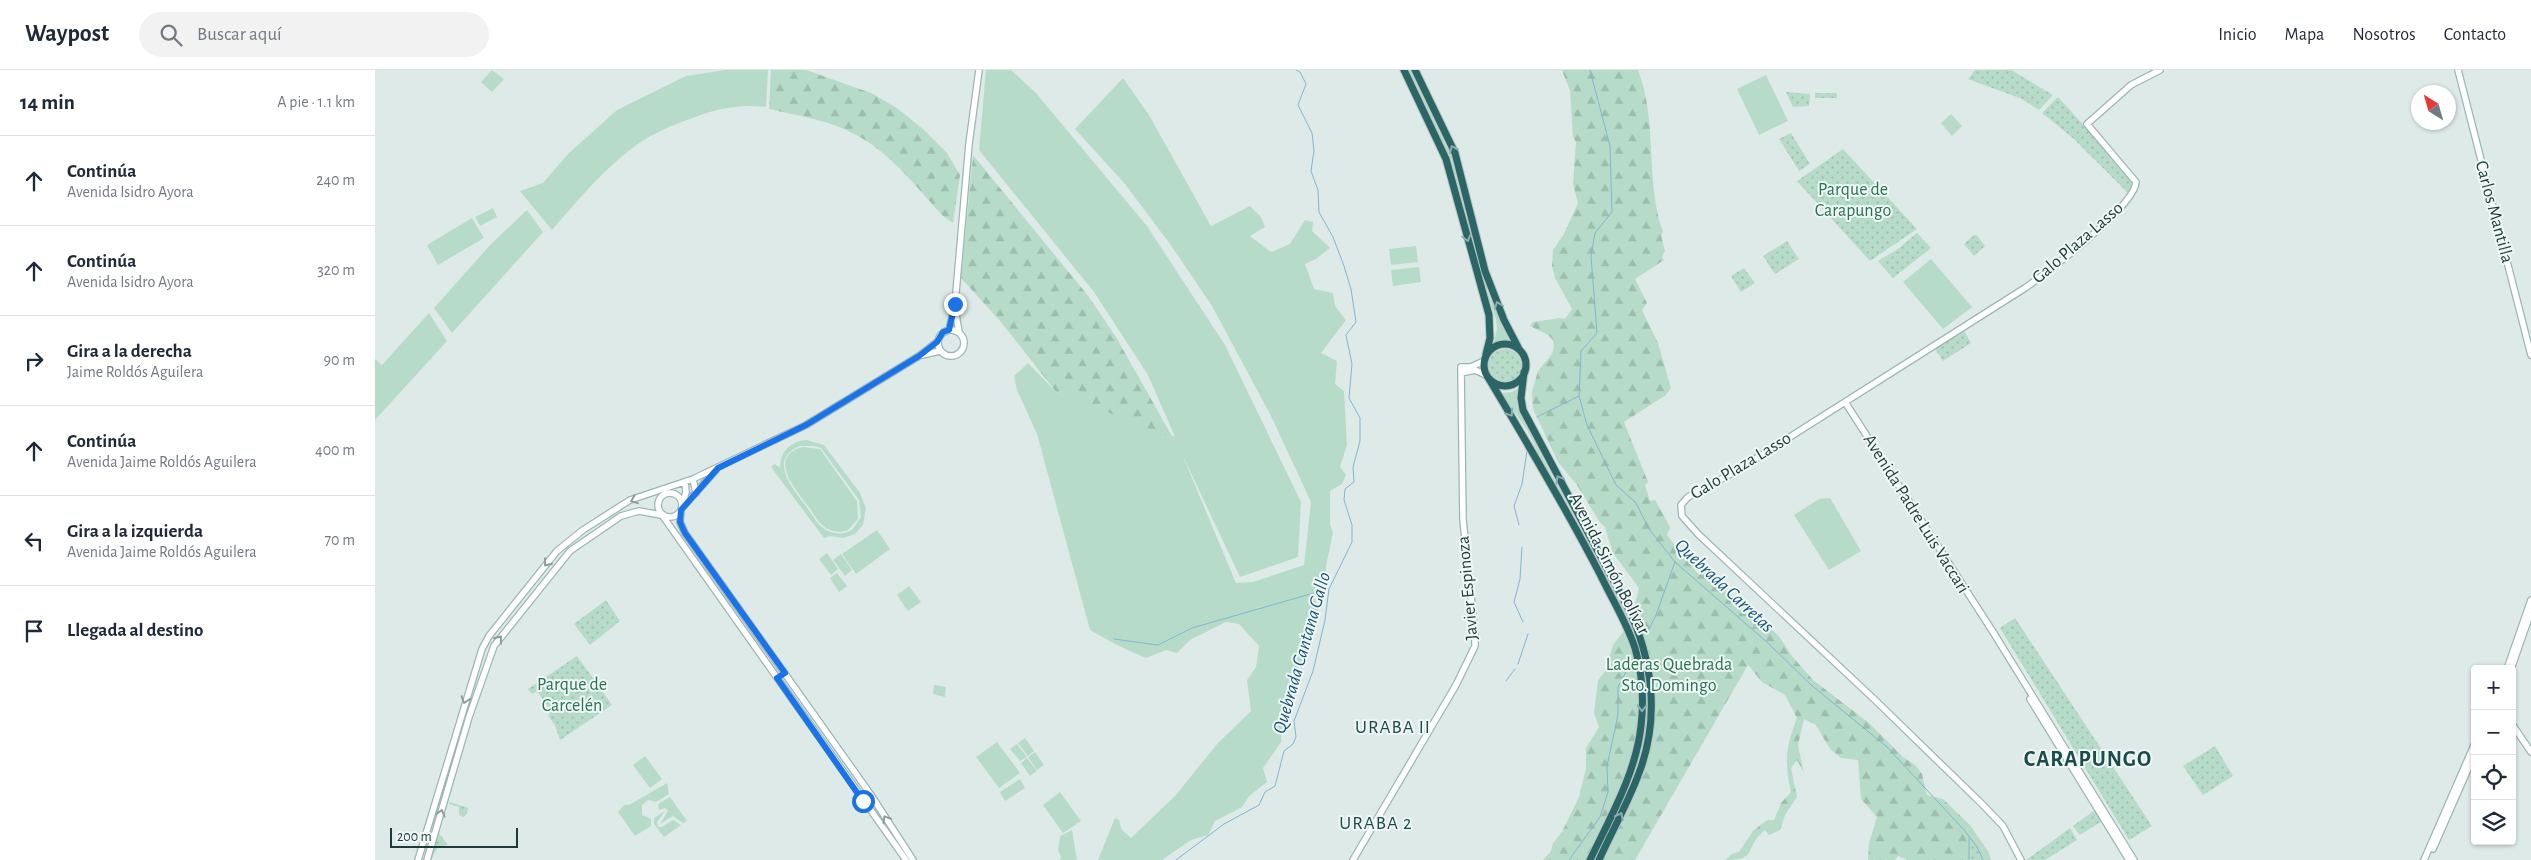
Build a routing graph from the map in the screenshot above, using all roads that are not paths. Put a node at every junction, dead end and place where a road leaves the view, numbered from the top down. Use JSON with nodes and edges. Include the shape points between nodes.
{"nodes":[{"id":1,"x":979,"y":70,"type":"edge"},
{"id":2,"x":1404,"y":70,"type":"edge"},
{"id":3,"x":1415,"y":70,"type":"edge"},
{"id":4,"x":2160,"y":70,"type":"edge"},
{"id":5,"x":2458,"y":70,"type":"edge"},
{"id":6,"x":955,"y":304,"type":"junction"},
{"id":7,"x":949,"y":330,"type":"junction"},
{"id":8,"x":959,"y":332,"type":"junction"},
{"id":9,"x":937,"y":342,"type":"junction"},
{"id":10,"x":1519,"y":349,"type":"junction"},
{"id":11,"x":940,"y":351,"type":"junction"},
{"id":12,"x":2531,"y":355,"type":"edge"},
{"id":13,"x":919,"y":356,"type":"junction"},
{"id":14,"x":1485,"y":357,"type":"junction"},
{"id":15,"x":1461,"y":370,"type":"junction"},
{"id":16,"x":1525,"y":372,"type":"junction"},
{"id":17,"x":1487,"y":377,"type":"junction"},
{"id":18,"x":1845,"y":402,"type":"junction"},
{"id":19,"x":718,"y":468,"type":"junction"},
{"id":20,"x":693,"y":479,"type":"junction"},
{"id":21,"x":682,"y":483,"type":"junction"},
{"id":22,"x":695,"y":493,"type":"junction"},
{"id":23,"x":669,"y":494,"type":"junction"},
{"id":24,"x":682,"y":507,"type":"junction"},
{"id":25,"x":662,"y":515,"type":"junction"},
{"id":26,"x":2531,"y":600,"type":"edge"},
{"id":27,"x":2531,"y":612,"type":"edge"},
{"id":28,"x":1988,"y":626,"type":"junction"},
{"id":29,"x":2508,"y":665,"type":"edge"},
{"id":30,"x":2512,"y":665,"type":"edge"},
{"id":31,"x":785,"y":673,"type":"junction"},
{"id":32,"x":777,"y":678,"type":"junction"},
{"id":33,"x":2516,"y":730,"type":"edge"},
{"id":34,"x":450,"y":750,"type":"junction"},
{"id":35,"x":2471,"y":751,"type":"edge"},
{"id":36,"x":458,"y":752,"type":"junction"},
{"id":37,"x":2531,"y":752,"type":"edge"},
{"id":38,"x":2474,"y":755,"type":"edge"},
{"id":39,"x":418,"y":860,"type":"edge"},
{"id":40,"x":427,"y":860,"type":"edge"},
{"id":41,"x":906,"y":860,"type":"edge"},
{"id":42,"x":913,"y":860,"type":"edge"},
{"id":43,"x":1353,"y":860,"type":"edge"},
{"id":44,"x":1590,"y":860,"type":"edge"},
{"id":45,"x":1599,"y":860,"type":"edge"},
{"id":46,"x":2021,"y":860,"type":"edge"},
{"id":47,"x":2129,"y":860,"type":"edge"},
{"id":48,"x":2134,"y":860,"type":"edge"},
{"id":49,"x":2424,"y":860,"type":"edge"},
{"id":50,"x":2428,"y":860,"type":"edge"}],
"edges":[{"from":1,"to":6,"type":"street"},
{"from":2,"to":14,"type":"highway","name":"Avenida Simón Bolívar","one_way":true,"via":[[1446,159],[1489,315],[1490,338]]},
{"from":10,"to":3,"type":"highway","name":"Avenida Simón Bolívar","one_way":true,"via":[[1485,271],[1455,153]]},
{"from":4,"to":18,"type":"street","name":"Galo Plaza Lasso","via":[[2131,85],[2087,124],[2136,182],[2131,197],[2045,275]]},
{"from":5,"to":12,"type":"street","name":"Carlos Mantilla"},
{"from":6,"to":7,"type":"street"},
{"from":6,"to":8,"type":"street"},
{"from":7,"to":8,"type":"street"},
{"from":7,"to":9,"type":"street","via":[[940,335]]},
{"from":8,"to":11,"type":"street","via":[[964,341],[960,353],[951,357]]},
{"from":9,"to":11,"type":"street"},
{"from":9,"to":13,"type":"street"},
{"from":10,"to":14,"type":"highway","via":[[1501,344],[1490,349]]},
{"from":10,"to":16,"type":"highway","name":"Avenida Simón Bolívar","via":[[1525,360]]},
{"from":11,"to":13,"type":"street"},
{"from":13,"to":19,"type":"street","via":[[806,425]]},
{"from":14,"to":15,"type":"street"},
{"from":14,"to":17,"type":"highway","name":"Avenida Simón Bolívar"},
{"from":15,"to":17,"type":"street","via":[[1475,370]]},
{"from":15,"to":43,"type":"street","name":"Javier Espinoza","via":[[1463,520],[1475,646],[1456,685]]},
{"from":16,"to":17,"type":"highway","via":[[1511,385],[1499,385]]},
{"from":45,"to":16,"type":"highway","name":"Avenida Simón Bolívar","one_way":true,"via":[[1645,756],[1652,706],[1644,644],[1599,551],[1523,410],[1521,398]]},
{"from":17,"to":44,"type":"highway","name":"Avenida Simón Bolívar","one_way":true,"via":[[1581,537],[1635,648],[1643,704],[1639,740],[1626,782]]},
{"from":18,"to":28,"type":"street","name":"Avenida Padre Luis Vaccari"},
{"from":18,"to":46,"type":"street","name":"Galo Plaza Lasso","via":[[1736,471],[1688,497],[1681,505],[1682,516],[2003,826]]},
{"from":19,"to":20,"type":"street"},
{"from":19,"to":22,"type":"street"},
{"from":20,"to":21,"type":"street"},
{"from":20,"to":22,"type":"street"},
{"from":21,"to":23,"type":"street"},
{"from":21,"to":24,"type":"street","via":[[686,492]]},
{"from":21,"to":34,"type":"street","one_way":true,"via":[[630,500],[557,551],[485,642]]},
{"from":22,"to":24,"type":"street"},
{"from":23,"to":24,"type":"street","via":[[679,496]]},
{"from":23,"to":25,"type":"street","via":[[658,504]]},
{"from":24,"to":25,"type":"street","via":[[671,515]]},
{"from":24,"to":31,"type":"street","via":[[680,522],[685,533]]},
{"from":25,"to":32,"type":"street"},
{"from":36,"to":25,"type":"street","one_way":true,"via":[[492,648],[560,562],[572,549],[621,516],[639,511]]},
{"from":26,"to":29,"type":"street"},
{"from":27,"to":30,"type":"street"},
{"from":28,"to":47,"type":"street","name":"Avenida Padre Luis Vaccari","via":[[1989,634]]},
{"from":28,"to":48,"type":"street","name":"Avenida Padre Luis Vaccari"},
{"from":31,"to":32,"type":"street"},
{"from":42,"to":31,"type":"street","one_way":true},
{"from":32,"to":41,"type":"street"},
{"from":33,"to":37,"type":"street"},
{"from":34,"to":36,"type":"street"},
{"from":34,"to":39,"type":"street"},
{"from":35,"to":49,"type":"street"},
{"from":40,"to":36,"type":"street","one_way":true},
{"from":38,"to":50,"type":"street"}]}
